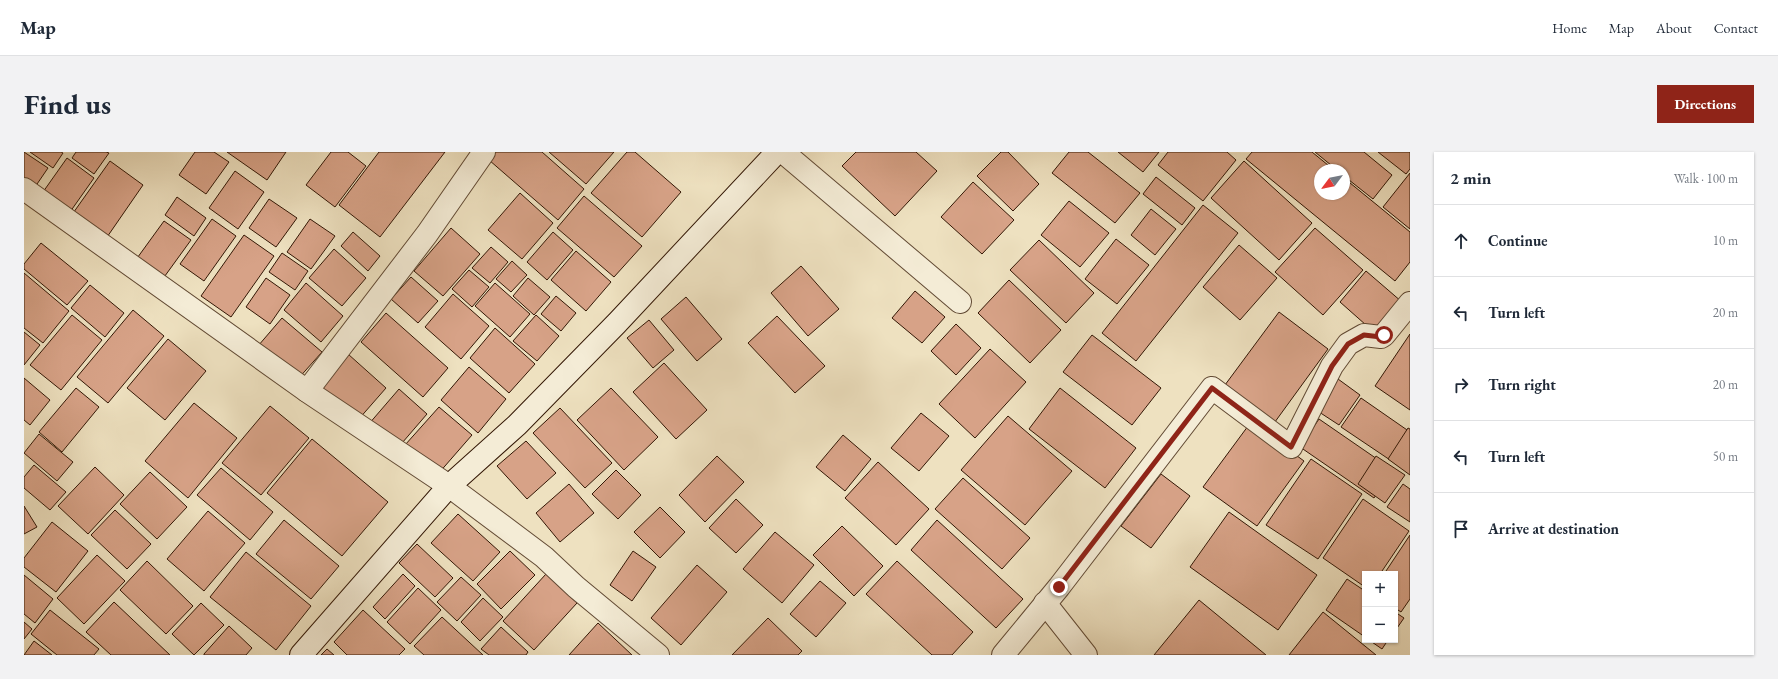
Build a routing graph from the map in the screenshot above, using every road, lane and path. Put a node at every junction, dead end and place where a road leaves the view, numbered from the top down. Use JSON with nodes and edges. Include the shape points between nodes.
{"nodes":[{"id":1,"x":484,"y":152,"type":"edge"},
{"id":2,"x":777,"y":152,"type":"edge"},
{"id":3,"x":783,"y":152,"type":"edge"},
{"id":4,"x":24,"y":188,"type":"edge"},
{"id":5,"x":960,"y":302,"type":"dead end"},
{"id":6,"x":1410,"y":303,"type":"edge"},
{"id":7,"x":306,"y":391,"type":"junction"},
{"id":8,"x":449,"y":486,"type":"junction"},
{"id":9,"x":1045,"y":603,"type":"junction"},
{"id":10,"x":301,"y":655,"type":"edge"},
{"id":11,"x":658,"y":655,"type":"edge"},
{"id":12,"x":1003,"y":655,"type":"edge"},
{"id":13,"x":1086,"y":655,"type":"edge"}],
"edges":[{"from":1,"to":7,"type":"street","via":[[427,234]]},
{"from":2,"to":8,"type":"street","via":[[617,323],[516,425]]},
{"from":3,"to":5,"type":"street"},
{"from":4,"to":7,"type":"street"},
{"from":6,"to":9,"type":"street","via":[[1381,337],[1364,335],[1348,344],[1332,366],[1291,447],[1212,388]]},
{"from":7,"to":8,"type":"street"},
{"from":8,"to":10,"type":"street"},
{"from":8,"to":11,"type":"street","via":[[544,557]]},
{"from":9,"to":12,"type":"street"},
{"from":9,"to":13,"type":"street"}]}
